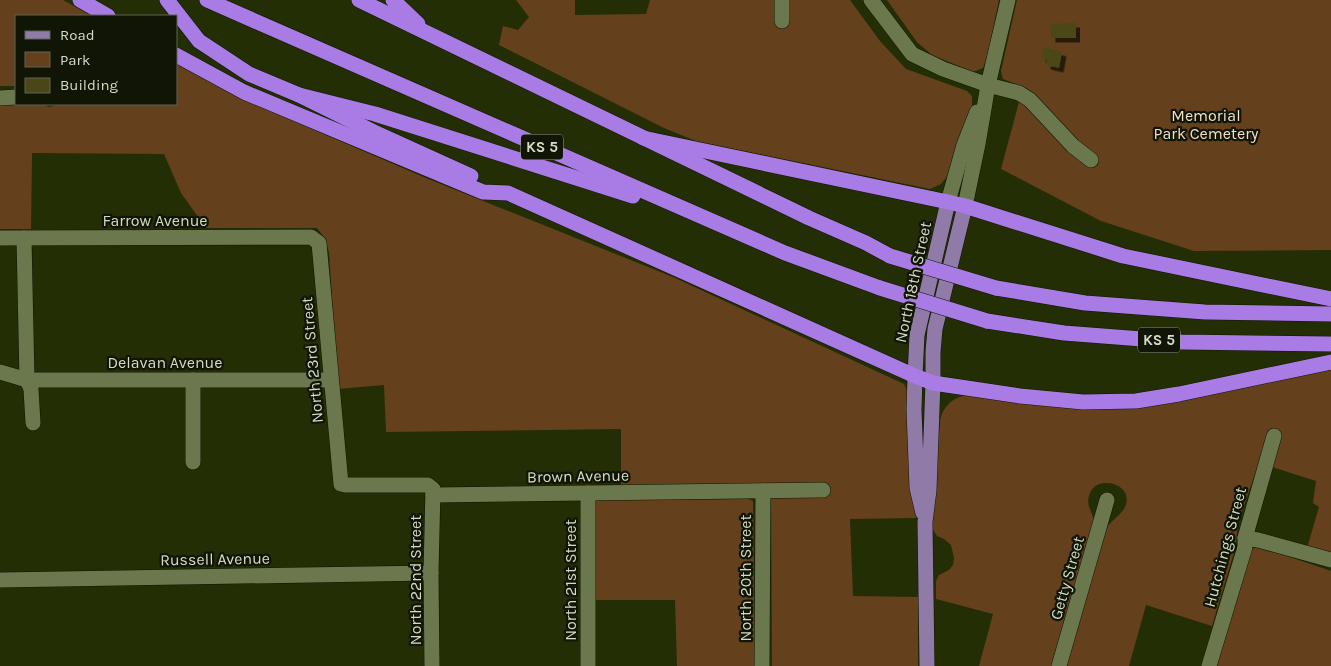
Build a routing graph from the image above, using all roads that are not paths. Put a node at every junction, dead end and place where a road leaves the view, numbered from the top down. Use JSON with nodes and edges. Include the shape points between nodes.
{"nodes":[{"id":1,"x":80,"y":0,"type":"edge"},
{"id":2,"x":168,"y":0,"type":"edge"},
{"id":3,"x":207,"y":0,"type":"edge"},
{"id":4,"x":359,"y":0,"type":"edge"},
{"id":5,"x":393,"y":0,"type":"edge"},
{"id":6,"x":782,"y":0,"type":"edge"},
{"id":7,"x":871,"y":0,"type":"edge"},
{"id":8,"x":1008,"y":0,"type":"edge"},
{"id":9,"x":106,"y":15,"type":"edge"},
{"id":10,"x":782,"y":21,"type":"dead end"},
{"id":11,"x":426,"y":32,"type":"junction"},
{"id":12,"x":178,"y":56,"type":"edge"},
{"id":13,"x":988,"y":85,"type":"junction"},
{"id":14,"x":299,"y":94,"type":"junction"},
{"id":15,"x":15,"y":97,"type":"edge"},
{"id":16,"x":0,"y":98,"type":"edge"},
{"id":17,"x":644,"y":138,"type":"junction"},
{"id":18,"x":1091,"y":160,"type":"dead end"},
{"id":19,"x":508,"y":193,"type":"junction"},
{"id":20,"x":948,"y":202,"type":"junction"},
{"id":21,"x":965,"y":206,"type":"junction"},
{"id":22,"x":710,"y":220,"type":"junction"},
{"id":23,"x":311,"y":237,"type":"joint"},
{"id":24,"x":0,"y":238,"type":"edge"},
{"id":25,"x":24,"y":238,"type":"junction"},
{"id":26,"x":1331,"y":299,"type":"edge"},
{"id":27,"x":1331,"y":314,"type":"edge"},
{"id":28,"x":1331,"y":344,"type":"edge"},
{"id":29,"x":1331,"y":362,"type":"edge"},
{"id":30,"x":0,"y":372,"type":"edge"},
{"id":31,"x":914,"y":376,"type":"junction"},
{"id":32,"x":27,"y":380,"type":"junction"},
{"id":33,"x":193,"y":380,"type":"junction"},
{"id":34,"x":331,"y":380,"type":"junction"},
{"id":35,"x":933,"y":383,"type":"junction"},
{"id":36,"x":33,"y":423,"type":"dead end"},
{"id":37,"x":1274,"y":436,"type":"dead end"},
{"id":38,"x":193,"y":462,"type":"dead end"},
{"id":39,"x":341,"y":484,"type":"joint"},
{"id":40,"x":823,"y":490,"type":"dead end"},
{"id":41,"x":763,"y":491,"type":"junction"},
{"id":42,"x":588,"y":493,"type":"junction"},
{"id":43,"x":433,"y":495,"type":"junction"},
{"id":44,"x":1107,"y":500,"type":"dead end"},
{"id":45,"x":924,"y":522,"type":"junction"},
{"id":46,"x":1245,"y":538,"type":"junction"},
{"id":47,"x":1331,"y":560,"type":"edge"},
{"id":48,"x":431,"y":573,"type":"junction"},
{"id":49,"x":0,"y":580,"type":"edge"},
{"id":50,"x":432,"y":666,"type":"edge"},
{"id":51,"x":588,"y":666,"type":"edge"},
{"id":52,"x":762,"y":666,"type":"edge"},
{"id":53,"x":927,"y":666,"type":"edge"},
{"id":54,"x":1059,"y":666,"type":"edge"},
{"id":55,"x":1209,"y":666,"type":"edge"}],
"edges":[{"from":1,"to":9,"type":"highway"},
{"from":2,"to":14,"type":"highway","via":[[199,42],[249,74]]},
{"from":3,"to":22,"type":"highway","number":"KS 5"},
{"from":4,"to":11,"type":"highway","number":"KS 5"},
{"from":5,"to":11,"type":"highway"},
{"from":6,"to":10,"type":"street"},
{"from":7,"to":13,"type":"street","via":[[912,54],[943,70]]},
{"from":8,"to":13,"type":"street","name":"North 18th Street"},
{"from":11,"to":17,"type":"highway","number":"KS 5"},
{"from":12,"to":19,"type":"highway","via":[[244,92],[428,169],[484,192]]},
{"from":13,"to":18,"type":"street","via":[[1019,93],[1030,100],[1073,146]]},
{"from":13,"to":20,"type":"street","name":"North 18th Street","via":[[964,145]]},
{"from":13,"to":21,"type":"street","name":"North 18th Street"},
{"from":14,"to":19,"type":"highway"},
{"from":14,"to":22,"type":"highway","via":[[375,114]]},
{"from":15,"to":16,"type":"street"},
{"from":17,"to":20,"type":"highway"},
{"from":17,"to":27,"type":"highway","number":"KS 5","bridge":true,"via":[[890,256],[996,288],[1085,303],[1204,312]]},
{"from":19,"to":31,"type":"highway"},
{"from":20,"to":21,"type":"highway"},
{"from":20,"to":31,"type":"main road","name":"North 18th Street","via":[[917,335]]},
{"from":21,"to":26,"type":"highway","via":[[1122,256]]},
{"from":21,"to":35,"type":"main road","name":"North 18th Street","via":[[935,328]]},
{"from":22,"to":28,"type":"highway","number":"KS 5","bridge":true,"via":[[785,253],[880,288],[987,322],[1064,333],[1181,342]]},
{"from":23,"to":25,"type":"street","name":"Farrow Avenue"},
{"from":23,"to":34,"type":"street","name":"North 23rd Street","via":[[319,243]]},
{"from":24,"to":25,"type":"street","name":"Farrow Avenue"},
{"from":25,"to":32,"type":"street"},
{"from":29,"to":35,"type":"highway","via":[[1136,401],[1083,402]]},
{"from":30,"to":32,"type":"street","name":"Delavan Avenue"},
{"from":31,"to":35,"type":"highway"},
{"from":31,"to":45,"type":"main road","name":"North 18th Street","via":[[917,488]]},
{"from":32,"to":33,"type":"street","name":"Delavan Avenue"},
{"from":32,"to":36,"type":"street","via":[[31,389]]},
{"from":33,"to":34,"type":"street","name":"Delavan Avenue"},
{"from":33,"to":38,"type":"street"},
{"from":34,"to":39,"type":"street","name":"North 23rd Street"},
{"from":35,"to":45,"type":"main road","name":"North 18th Street","via":[[929,490]]},
{"from":37,"to":46,"type":"street","name":"Hutchings Street"},
{"from":39,"to":43,"type":"street","name":"Brown Avenue","via":[[428,486]]},
{"from":40,"to":41,"type":"street","name":"Brown Avenue"},
{"from":41,"to":42,"type":"street","name":"Brown Avenue"},
{"from":41,"to":52,"type":"street","name":"North 20th Street"},
{"from":42,"to":43,"type":"street","name":"Brown Avenue"},
{"from":42,"to":51,"type":"street","name":"North 21st Street"},
{"from":43,"to":48,"type":"street","name":"North 22nd Street"},
{"from":44,"to":54,"type":"street","name":"Getty Street"},
{"from":45,"to":53,"type":"main road","name":"North 18th Street"},
{"from":46,"to":47,"type":"street"},
{"from":46,"to":55,"type":"street","name":"Hutchings Street"},
{"from":48,"to":49,"type":"street","name":"Russell Avenue"},
{"from":48,"to":50,"type":"street","name":"North 22nd Street"}]}
